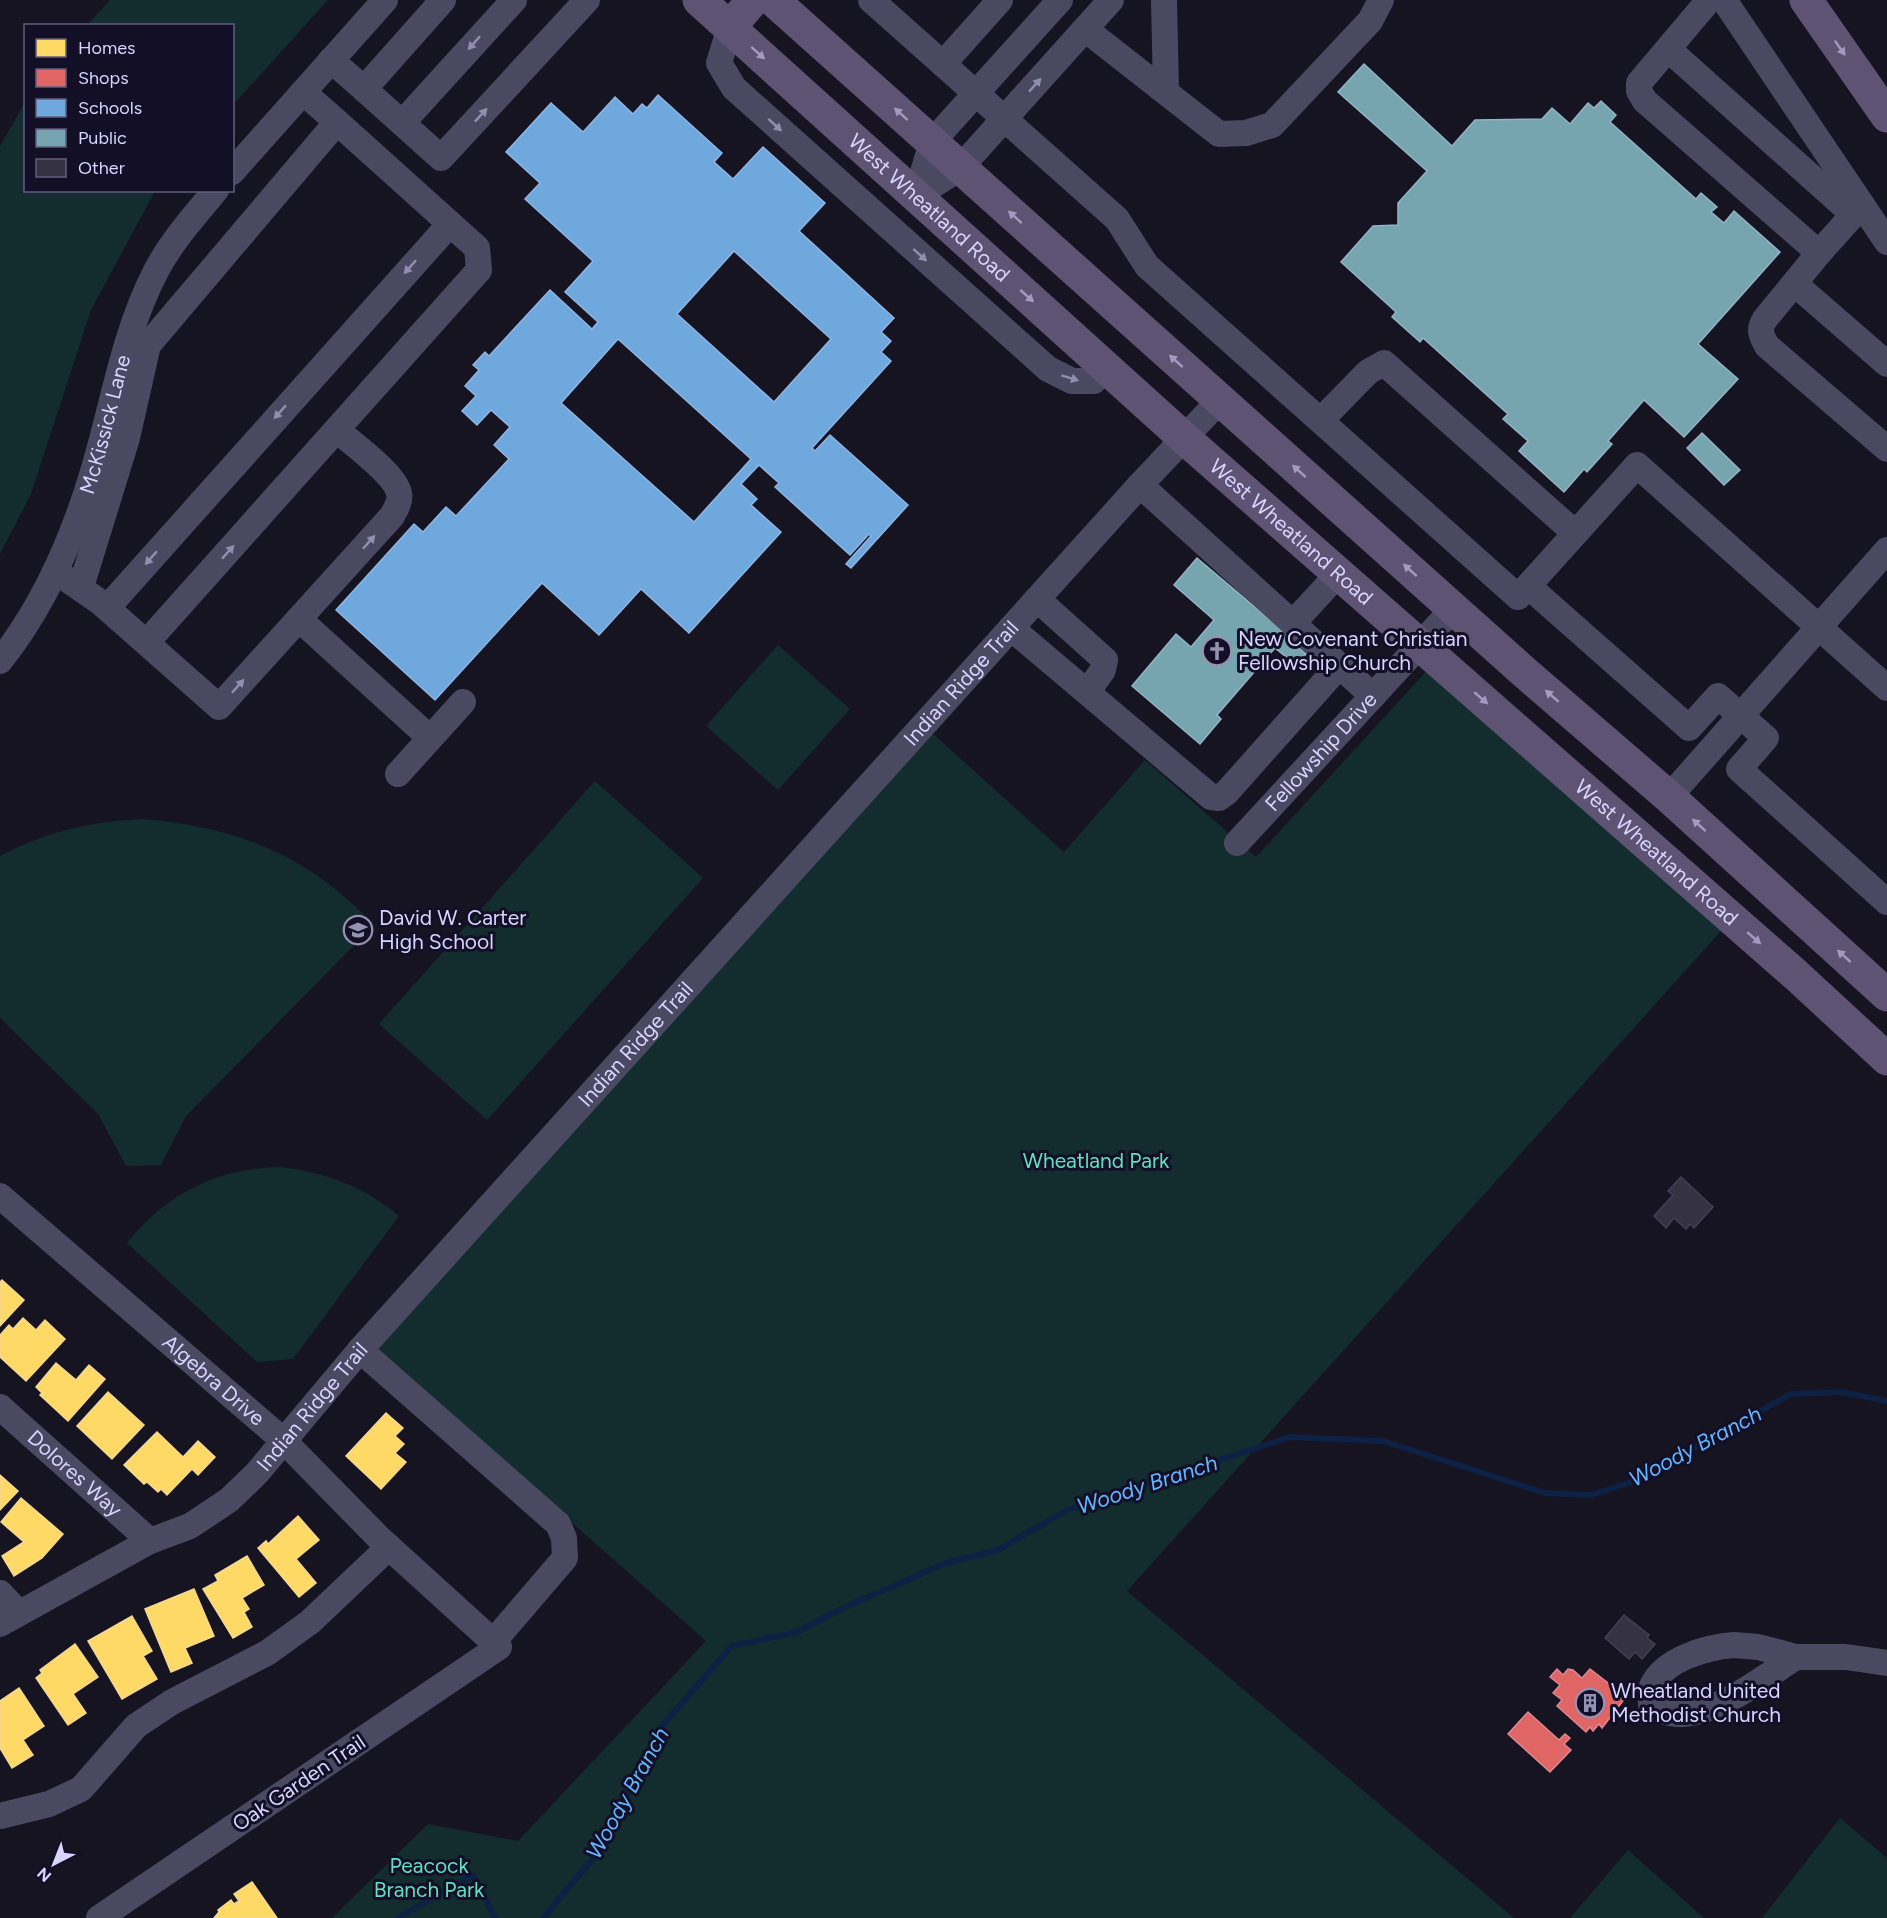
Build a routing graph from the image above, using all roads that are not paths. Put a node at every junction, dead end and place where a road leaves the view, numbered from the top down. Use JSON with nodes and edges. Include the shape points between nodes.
{"nodes":[{"id":1,"x":385,"y":0,"type":"edge"},
{"id":2,"x":443,"y":0,"type":"edge"},
{"id":3,"x":513,"y":0,"type":"edge"},
{"id":4,"x":587,"y":0,"type":"edge"},
{"id":5,"x":699,"y":0,"type":"edge"},
{"id":6,"x":753,"y":0,"type":"edge"},
{"id":7,"x":773,"y":0,"type":"edge"},
{"id":8,"x":871,"y":0,"type":"edge"},
{"id":9,"x":1000,"y":0,"type":"edge"},
{"id":10,"x":1060,"y":0,"type":"edge"},
{"id":11,"x":1111,"y":0,"type":"edge"},
{"id":12,"x":1164,"y":0,"type":"edge"},
{"id":13,"x":1381,"y":0,"type":"edge"},
{"id":14,"x":1709,"y":0,"type":"edge"},
{"id":15,"x":1724,"y":0,"type":"edge"},
{"id":16,"x":1806,"y":0,"type":"edge"},
{"id":17,"x":730,"y":27,"type":"junction"},
{"id":18,"x":1086,"y":29,"type":"junction"},
{"id":19,"x":1668,"y":49,"type":"junction"},
{"id":20,"x":331,"y":60,"type":"junction"},
{"id":21,"x":944,"y":63,"type":"junction"},
{"id":22,"x":363,"y":89,"type":"junction"},
{"id":23,"x":1166,"y":90,"type":"junction"},
{"id":24,"x":303,"y":92,"type":"junction"},
{"id":25,"x":977,"y":93,"type":"junction"},
{"id":26,"x":1887,"y":116,"type":"edge"},
{"id":27,"x":1005,"y":118,"type":"junction"},
{"id":28,"x":337,"y":122,"type":"junction"},
{"id":29,"x":402,"y":123,"type":"junction"},
{"id":30,"x":932,"y":142,"type":"junction"},
{"id":31,"x":960,"y":168,"type":"junction"},
{"id":32,"x":234,"y":170,"type":"edge"},
{"id":33,"x":214,"y":192,"type":"edge"},
{"id":34,"x":916,"y":196,"type":"junction"},
{"id":35,"x":1858,"y":210,"type":"junction"},
{"id":36,"x":450,"y":224,"type":"junction"},
{"id":37,"x":1887,"y":242,"type":"edge"},
{"id":38,"x":1820,"y":253,"type":"junction"},
{"id":39,"x":1795,"y":284,"type":"junction"},
{"id":40,"x":1887,"y":364,"type":"edge"},
{"id":41,"x":1106,"y":368,"type":"junction"},
{"id":42,"x":1220,"y":400,"type":"junction"},
{"id":43,"x":1321,"y":420,"type":"junction"},
{"id":44,"x":338,"y":431,"type":"junction"},
{"id":45,"x":1184,"y":438,"type":"junction"},
{"id":46,"x":1887,"y":449,"type":"edge"},
{"id":47,"x":1140,"y":485,"type":"junction"},
{"id":48,"x":1575,"y":533,"type":"junction"},
{"id":49,"x":1887,"y":550,"type":"edge"},
{"id":50,"x":55,"y":571,"type":"junction"},
{"id":51,"x":1339,"y":573,"type":"junction"},
{"id":52,"x":1528,"y":586,"type":"junction"},
{"id":53,"x":81,"y":588,"type":"junction"},
{"id":54,"x":1037,"y":599,"type":"junction"},
{"id":55,"x":107,"y":608,"type":"junction"},
{"id":56,"x":1453,"y":609,"type":"junction"},
{"id":57,"x":299,"y":619,"type":"junction"},
{"id":58,"x":1293,"y":623,"type":"junction"},
{"id":59,"x":1818,"y":627,"type":"junction"},
{"id":60,"x":1011,"y":628,"type":"junction"},
{"id":61,"x":147,"y":642,"type":"junction"},
{"id":62,"x":1421,"y":644,"type":"junction"},
{"id":63,"x":0,"y":662,"type":"edge"},
{"id":64,"x":1339,"y":666,"type":"junction"},
{"id":65,"x":1887,"y":688,"type":"edge"},
{"id":66,"x":1087,"y":692,"type":"junction"},
{"id":67,"x":1373,"y":696,"type":"junction"},
{"id":68,"x":462,"y":702,"type":"dead end"},
{"id":69,"x":1740,"y":715,"type":"junction"},
{"id":70,"x":430,"y":738,"type":"junction"},
{"id":71,"x":398,"y":774,"type":"dead end"},
{"id":72,"x":1669,"y":797,"type":"junction"},
{"id":73,"x":1237,"y":843,"type":"dead end"},
{"id":74,"x":1887,"y":902,"type":"edge"},
{"id":75,"x":1887,"y":995,"type":"edge"},
{"id":76,"x":1887,"y":1008,"type":"edge"},
{"id":77,"x":1861,"y":1036,"type":"junction"},
{"id":78,"x":1887,"y":1059,"type":"edge"},
{"id":79,"x":0,"y":1196,"type":"edge"},
{"id":80,"x":360,"y":1350,"type":"junction"},
{"id":81,"x":0,"y":1407,"type":"edge"},
{"id":82,"x":284,"y":1441,"type":"junction"},
{"id":83,"x":150,"y":1541,"type":"junction"},
{"id":84,"x":389,"y":1547,"type":"junction"},
{"id":85,"x":0,"y":1593,"type":"edge"},
{"id":86,"x":9,"y":1619,"type":"edge"},
{"id":87,"x":496,"y":1644,"type":"junction"},
{"id":88,"x":1796,"y":1657,"type":"junction"},
{"id":89,"x":1887,"y":1663,"type":"edge"},
{"id":90,"x":0,"y":1816,"type":"edge"},
{"id":91,"x":99,"y":1918,"type":"edge"}],
"edges":[{"from":1,"to":20,"type":"street"},
{"from":2,"to":22,"type":"street"},
{"from":3,"to":29,"type":"street","one_way":true},
{"from":29,"to":4,"type":"street","one_way":true,"via":[[441,158]]},
{"from":5,"to":17,"type":"main road","name":"West Wheatland Road"},
{"from":6,"to":17,"type":"main road"},
{"from":30,"to":7,"type":"main road","one_way":true},
{"from":8,"to":21,"type":"street"},
{"from":9,"to":21,"type":"street"},
{"from":10,"to":25,"type":"street"},
{"from":11,"to":18,"type":"street"},
{"from":12,"to":23,"type":"street"},
{"from":13,"to":23,"type":"street","via":[[1370,21],[1272,125],[1246,133],[1219,134]]},
{"from":14,"to":19,"type":"street"},
{"from":15,"to":35,"type":"street"},
{"from":16,"to":26,"type":"main road","one_way":true},
{"from":17,"to":34,"type":"main road","name":"West Wheatland Road","one_way":true},
{"from":17,"to":41,"type":"street","one_way":true,"via":[[719,63],[734,88],[1048,369],[1072,381],[1094,381]]},
{"from":18,"to":23,"type":"street"},
{"from":27,"to":18,"type":"street","one_way":true},
{"from":19,"to":35,"type":"street"},
{"from":19,"to":38,"type":"street","via":[[1639,83],[1645,101]]},
{"from":20,"to":22,"type":"street"},
{"from":20,"to":24,"type":"street"},
{"from":21,"to":25,"type":"street"},
{"from":22,"to":29,"type":"street"},
{"from":24,"to":28,"type":"street"},
{"from":24,"to":32,"type":"street"},
{"from":25,"to":27,"type":"street"},
{"from":25,"to":30,"type":"street"},
{"from":27,"to":31,"type":"street"},
{"from":27,"to":43,"type":"street","via":[[1117,219],[1147,266]]},
{"from":28,"to":36,"type":"street"},
{"from":28,"to":53,"type":"street","via":[[148,345],[127,438]]},
{"from":30,"to":31,"type":"main road"},
{"from":30,"to":34,"type":"street"},
{"from":31,"to":34,"type":"street"},
{"from":42,"to":31,"type":"main road","one_way":true},
{"from":33,"to":50,"type":"street","name":"McKissick Lane","via":[[157,270],[125,349],[92,475]]},
{"from":34,"to":41,"type":"main road","name":"West Wheatland Road","one_way":true},
{"from":35,"to":37,"type":"street"},
{"from":35,"to":38,"type":"street"},
{"from":36,"to":44,"type":"street","via":[[477,248],[479,270]]},
{"from":36,"to":55,"type":"street","one_way":true},
{"from":38,"to":39,"type":"street"},
{"from":39,"to":40,"type":"street"},
{"from":39,"to":46,"type":"street","via":[[1760,326],[1767,346]]},
{"from":41,"to":45,"type":"main road","name":"West Wheatland Road"},
{"from":42,"to":45,"type":"street","name":"Indian Ridge Trail"},
{"from":56,"to":42,"type":"main road","one_way":true},
{"from":43,"to":48,"type":"street","via":[[1368,372],[1384,363]]},
{"from":43,"to":52,"type":"street","via":[[1518,597]]},
{"from":57,"to":44,"type":"street","one_way":true,"via":[[392,516],[398,504],[399,493],[393,480]]},
{"from":61,"to":44,"type":"street","one_way":true},
{"from":45,"to":47,"type":"street","name":"Indian Ridge Trail"},
{"from":45,"to":51,"type":"main road","name":"West Wheatland Road"},
{"from":47,"to":54,"type":"street","name":"Indian Ridge Trail"},
{"from":47,"to":58,"type":"street"},
{"from":48,"to":52,"type":"street"},
{"from":48,"to":59,"type":"street","via":[[1636,465]]},
{"from":49,"to":59,"type":"street"},
{"from":50,"to":53,"type":"street"},
{"from":50,"to":63,"type":"street","name":"McKissick Lane","via":[[24,632]]},
{"from":51,"to":58,"type":"street"},
{"from":51,"to":62,"type":"main road","name":"West Wheatland Road"},
{"from":52,"to":69,"type":"street","via":[[1689,728],[1718,696]]},
{"from":53,"to":55,"type":"street"},
{"from":54,"to":60,"type":"street","name":"Indian Ridge Trail"},
{"from":54,"to":66,"type":"street","via":[[1105,660],[1103,670]]},
{"from":55,"to":61,"type":"street"},
{"from":56,"to":62,"type":"street","name":"Fellowship Drive"},
{"from":72,"to":56,"type":"main road","one_way":true},
{"from":61,"to":57,"type":"street","one_way":true,"via":[[219,707]]},
{"from":57,"to":70,"type":"street"},
{"from":58,"to":64,"type":"street"},
{"from":59,"to":65,"type":"street"},
{"from":59,"to":69,"type":"street"},
{"from":60,"to":66,"type":"street"},
{"from":60,"to":80,"type":"street","name":"Indian Ridge Trail"},
{"from":62,"to":67,"type":"street","name":"Fellowship Drive"},
{"from":62,"to":77,"type":"main road","name":"West Wheatland Road","one_way":true},
{"from":64,"to":66,"type":"street","via":[[1219,798],[1211,797]]},
{"from":64,"to":67,"type":"street"},
{"from":67,"to":73,"type":"street","name":"Fellowship Drive"},
{"from":68,"to":70,"type":"street"},
{"from":69,"to":72,"type":"street"},
{"from":69,"to":74,"type":"street","via":[[1766,738],[1739,769]]},
{"from":70,"to":71,"type":"street"},
{"from":75,"to":72,"type":"main road","one_way":true},
{"from":76,"to":77,"type":"main road"},
{"from":77,"to":78,"type":"main road","name":"West Wheatland Road"},
{"from":79,"to":82,"type":"street","name":"Algebra Drive"},
{"from":80,"to":82,"type":"street","name":"Indian Ridge Trail"},
{"from":80,"to":87,"type":"street","name":"Oak Garden Trail","via":[[558,1524],[564,1538],[565,1558]]},
{"from":81,"to":83,"type":"street","name":"Dolores Way"},
{"from":82,"to":83,"type":"street","name":"Indian Ridge Trail","via":[[229,1500],[190,1526]]},
{"from":82,"to":84,"type":"street","name":"Algebra Drive"},
{"from":83,"to":86,"type":"street","name":"Indian Ridge Trail"},
{"from":84,"to":87,"type":"street","name":"Algebra Drive"},
{"from":84,"to":90,"type":"street","via":[[351,1586],[284,1641],[136,1726],[81,1789],[49,1804]]},
{"from":85,"to":86,"type":"street"},
{"from":87,"to":91,"type":"street","name":"Oak Garden Trail"},
{"from":88,"to":88,"type":"street","via":[[1741,1692],[1700,1712],[1671,1715],[1651,1705],[1652,1688],[1658,1677],[1702,1649],[1758,1647]]},
{"from":88,"to":89,"type":"street","via":[[1846,1657]]}]}
